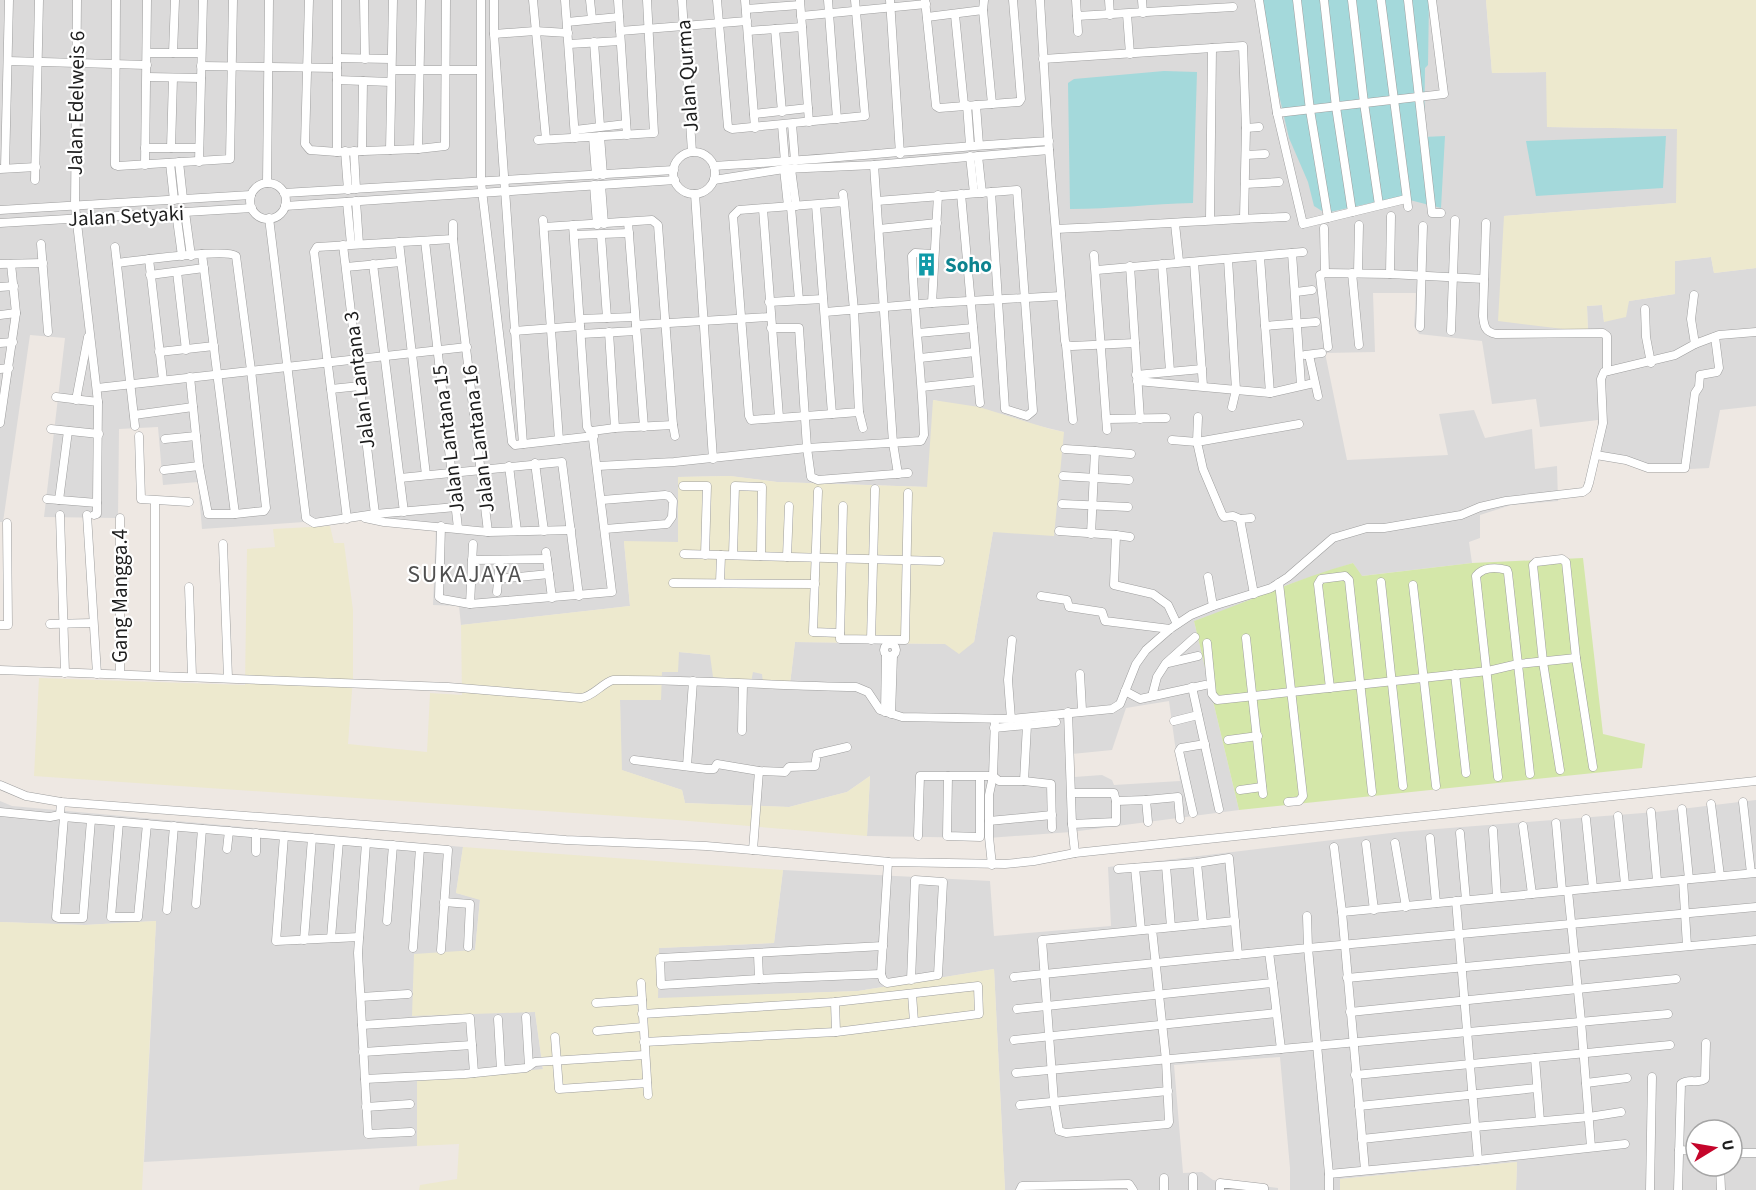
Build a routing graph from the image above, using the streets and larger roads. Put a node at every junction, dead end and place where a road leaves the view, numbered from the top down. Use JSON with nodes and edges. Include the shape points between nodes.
{"nodes":[{"id":1,"x":9,"y":0,"type":"edge"},
{"id":2,"x":39,"y":0,"type":"edge"},
{"id":3,"x":77,"y":0,"type":"edge"},
{"id":4,"x":116,"y":0,"type":"edge"},
{"id":5,"x":147,"y":0,"type":"edge"},
{"id":6,"x":175,"y":0,"type":"edge"},
{"id":7,"x":203,"y":0,"type":"edge"},
{"id":8,"x":233,"y":0,"type":"edge"},
{"id":9,"x":269,"y":0,"type":"edge"},
{"id":10,"x":309,"y":0,"type":"edge"},
{"id":11,"x":337,"y":0,"type":"edge"},
{"id":12,"x":364,"y":0,"type":"edge"},
{"id":13,"x":393,"y":0,"type":"edge"},
{"id":14,"x":421,"y":0,"type":"edge"},
{"id":15,"x":446,"y":0,"type":"edge"},
{"id":16,"x":482,"y":0,"type":"edge"},
{"id":17,"x":494,"y":0,"type":"edge"},
{"id":18,"x":533,"y":0,"type":"edge"},
{"id":19,"x":566,"y":0,"type":"edge"},
{"id":20,"x":590,"y":0,"type":"edge"},
{"id":21,"x":618,"y":0,"type":"edge"},
{"id":22,"x":647,"y":0,"type":"edge"},
{"id":23,"x":682,"y":0,"type":"edge"},
{"id":24,"x":717,"y":0,"type":"edge"},
{"id":25,"x":745,"y":0,"type":"edge"},
{"id":26,"x":828,"y":0,"type":"edge"},
{"id":27,"x":855,"y":0,"type":"edge"},
{"id":28,"x":984,"y":0,"type":"edge"},
{"id":29,"x":1013,"y":0,"type":"edge"},
{"id":30,"x":1040,"y":0,"type":"edge"},
{"id":31,"x":1076,"y":0,"type":"edge"},
{"id":32,"x":1109,"y":0,"type":"edge"},
{"id":33,"x":1142,"y":0,"type":"edge"},
{"id":34,"x":1176,"y":0,"type":"edge"},
{"id":35,"x":1259,"y":0,"type":"edge"},
{"id":36,"x":1297,"y":0,"type":"edge"},
{"id":37,"x":1324,"y":0,"type":"edge"},
{"id":38,"x":1352,"y":0,"type":"edge"},
{"id":39,"x":1381,"y":0,"type":"edge"},
{"id":40,"x":1408,"y":0,"type":"edge"},
{"id":41,"x":1432,"y":0,"type":"edge"},
{"id":42,"x":800,"y":2,"type":"edge"},
{"id":43,"x":925,"y":2,"type":"edge"},
{"id":44,"x":772,"y":3,"type":"edge"},
{"id":45,"x":891,"y":4,"type":"edge"},
{"id":46,"x":1208,"y":4,"type":"edge"},
{"id":47,"x":1233,"y":7,"type":"dead end"},
{"id":48,"x":746,"y":9,"type":"junction"},
{"id":49,"x":983,"y":10,"type":"junction"},
{"id":50,"x":1177,"y":10,"type":"junction"},
{"id":51,"x":856,"y":11,"type":"junction"},
{"id":52,"x":1143,"y":13,"type":"junction"},
{"id":53,"x":829,"y":14,"type":"junction"},
{"id":54,"x":1127,"y":14,"type":"junction"},
{"id":55,"x":955,"y":15,"type":"junction"},
{"id":56,"x":1110,"y":15,"type":"junction"},
{"id":57,"x":801,"y":16,"type":"junction"},
{"id":58,"x":1077,"y":16,"type":"junction"},
{"id":59,"x":619,"y":17,"type":"junction"},
{"id":60,"x":927,"y":17,"type":"junction"},
{"id":61,"x":592,"y":19,"type":"junction"},
{"id":62,"x":747,"y":21,"type":"junction"},
{"id":63,"x":567,"y":22,"type":"junction"},
{"id":64,"x":718,"y":23,"type":"junction"},
{"id":65,"x":684,"y":26,"type":"junction"},
{"id":66,"x":802,"y":27,"type":"junction"},
{"id":67,"x":649,"y":28,"type":"junction"},
{"id":68,"x":775,"y":29,"type":"junction"},
{"id":69,"x":535,"y":31,"type":"junction"},
{"id":70,"x":620,"y":31,"type":"junction"},
{"id":71,"x":748,"y":31,"type":"junction"},
{"id":72,"x":1078,"y":32,"type":"dead end"},
{"id":73,"x":568,"y":33,"type":"junction"},
{"id":74,"x":494,"y":34,"type":"junction"},
{"id":75,"x":621,"y":41,"type":"junction"},
{"id":76,"x":594,"y":42,"type":"junction"},
{"id":77,"x":569,"y":44,"type":"junction"},
{"id":78,"x":1212,"y":48,"type":"junction"},
{"id":79,"x":4,"y":49,"type":"edge"},
{"id":80,"x":147,"y":53,"type":"junction"},
{"id":81,"x":173,"y":53,"type":"junction"},
{"id":82,"x":201,"y":53,"type":"junction"},
{"id":83,"x":1130,"y":54,"type":"junction"},
{"id":84,"x":337,"y":58,"type":"junction"},
{"id":85,"x":365,"y":59,"type":"junction"},
{"id":86,"x":392,"y":59,"type":"junction"},
{"id":87,"x":1043,"y":59,"type":"junction"},
{"id":88,"x":8,"y":61,"type":"junction"},
{"id":89,"x":38,"y":62,"type":"junction"},
{"id":90,"x":76,"y":64,"type":"junction"},
{"id":91,"x":115,"y":65,"type":"junction"},
{"id":92,"x":147,"y":65,"type":"junction"},
{"id":93,"x":201,"y":66,"type":"junction"},
{"id":94,"x":232,"y":66,"type":"junction"},
{"id":95,"x":268,"y":67,"type":"junction"},
{"id":96,"x":308,"y":68,"type":"junction"},
{"id":97,"x":337,"y":68,"type":"junction"},
{"id":98,"x":392,"y":70,"type":"junction"},
{"id":99,"x":420,"y":70,"type":"junction"},
{"id":100,"x":446,"y":70,"type":"junction"},
{"id":101,"x":480,"y":70,"type":"junction"},
{"id":102,"x":4,"y":76,"type":"edge"},
{"id":103,"x":147,"y":77,"type":"junction"},
{"id":104,"x":173,"y":78,"type":"junction"},
{"id":105,"x":201,"y":78,"type":"junction"},
{"id":106,"x":337,"y":80,"type":"junction"},
{"id":107,"x":363,"y":81,"type":"junction"},
{"id":108,"x":391,"y":82,"type":"junction"},
{"id":109,"x":1419,"y":97,"type":"junction"},
{"id":110,"x":1393,"y":100,"type":"junction"},
{"id":111,"x":1364,"y":103,"type":"junction"},
{"id":112,"x":992,"y":104,"type":"junction"},
{"id":113,"x":969,"y":105,"type":"junction"},
{"id":114,"x":1336,"y":107,"type":"junction"},
{"id":115,"x":808,"y":108,"type":"junction"},
{"id":116,"x":1310,"y":110,"type":"junction"},
{"id":117,"x":782,"y":112,"type":"junction"},
{"id":118,"x":1277,"y":113,"type":"junction"},
{"id":119,"x":754,"y":114,"type":"junction"},
{"id":120,"x":837,"y":119,"type":"junction"},
{"id":121,"x":809,"y":122,"type":"junction"},
{"id":122,"x":626,"y":124,"type":"junction"},
{"id":123,"x":782,"y":124,"type":"junction"},
{"id":124,"x":792,"y":124,"type":"junction"},
{"id":125,"x":600,"y":126,"type":"junction"},
{"id":126,"x":1259,"y":127,"type":"dead end"},
{"id":127,"x":755,"y":128,"type":"junction"},
{"id":128,"x":1246,"y":128,"type":"junction"},
{"id":129,"x":575,"y":134,"type":"junction"},
{"id":130,"x":627,"y":135,"type":"junction"},
{"id":131,"x":596,"y":137,"type":"junction"},
{"id":132,"x":974,"y":145,"type":"junction"},
{"id":133,"x":1049,"y":146,"type":"junction"},
{"id":134,"x":171,"y":147,"type":"junction"},
{"id":135,"x":145,"y":148,"type":"junction"},
{"id":136,"x":199,"y":148,"type":"junction"},
{"id":137,"x":418,"y":149,"type":"junction"},
{"id":138,"x":390,"y":150,"type":"junction"},
{"id":139,"x":350,"y":151,"type":"junction"},
{"id":140,"x":899,"y":151,"type":"junction"},
{"id":141,"x":692,"y":152,"type":"junction"},
{"id":142,"x":3,"y":153,"type":"edge"},
{"id":143,"x":1265,"y":154,"type":"dead end"},
{"id":144,"x":1245,"y":155,"type":"junction"},
{"id":145,"x":974,"y":156,"type":"junction"},
{"id":146,"x":179,"y":162,"type":"junction"},
{"id":147,"x":199,"y":162,"type":"junction"},
{"id":148,"x":170,"y":163,"type":"junction"},
{"id":149,"x":901,"y":163,"type":"junction"},
{"id":150,"x":145,"y":165,"type":"junction"},
{"id":151,"x":789,"y":165,"type":"junction"},
{"id":152,"x":874,"y":165,"type":"junction"},
{"id":153,"x":714,"y":166,"type":"junction"},
{"id":154,"x":36,"y":167,"type":"junction"},
{"id":155,"x":3,"y":169,"type":"edge"},
{"id":156,"x":674,"y":170,"type":"junction"},
{"id":157,"x":599,"y":175,"type":"junction"},
{"id":158,"x":35,"y":180,"type":"dead end"},
{"id":159,"x":504,"y":180,"type":"junction"},
{"id":160,"x":675,"y":180,"type":"junction"},
{"id":161,"x":714,"y":180,"type":"junction"},
{"id":162,"x":481,"y":182,"type":"junction"},
{"id":163,"x":1280,"y":182,"type":"dead end"},
{"id":164,"x":267,"y":183,"type":"junction"},
{"id":165,"x":1245,"y":184,"type":"junction"},
{"id":166,"x":598,"y":185,"type":"junction"},
{"id":167,"x":352,"y":189,"type":"junction"},
{"id":168,"x":504,"y":191,"type":"junction"},
{"id":169,"x":483,"y":192,"type":"junction"},
{"id":170,"x":991,"y":192,"type":"junction"},
{"id":171,"x":284,"y":193,"type":"junction"},
{"id":172,"x":978,"y":193,"type":"junction"},
{"id":173,"x":695,"y":194,"type":"junction"},
{"id":174,"x":961,"y":194,"type":"junction"},
{"id":175,"x":251,"y":195,"type":"junction"},
{"id":176,"x":938,"y":195,"type":"junction"},
{"id":177,"x":179,"y":199,"type":"junction"},
{"id":178,"x":356,"y":201,"type":"junction"},
{"id":179,"x":877,"y":201,"type":"junction"},
{"id":180,"x":347,"y":202,"type":"junction"},
{"id":181,"x":816,"y":205,"type":"junction"},
{"id":182,"x":1379,"y":205,"type":"junction"},
{"id":183,"x":75,"y":206,"type":"junction"},
{"id":184,"x":285,"y":206,"type":"junction"},
{"id":185,"x":792,"y":206,"type":"junction"},
{"id":186,"x":252,"y":208,"type":"junction"},
{"id":187,"x":763,"y":209,"type":"junction"},
{"id":188,"x":0,"y":210,"type":"edge"},
{"id":189,"x":185,"y":212,"type":"junction"},
{"id":190,"x":1352,"y":212,"type":"junction"},
{"id":191,"x":176,"y":213,"type":"junction"},
{"id":192,"x":1441,"y":213,"type":"dead end"},
{"id":193,"x":1391,"y":216,"type":"dead end"},
{"id":194,"x":1286,"y":217,"type":"dead end"},
{"id":195,"x":269,"y":218,"type":"junction"},
{"id":196,"x":1328,"y":218,"type":"junction"},
{"id":197,"x":76,"y":219,"type":"junction"},
{"id":198,"x":1210,"y":219,"type":"junction"},
{"id":199,"x":1244,"y":219,"type":"junction"},
{"id":200,"x":1455,"y":220,"type":"dead end"},
{"id":201,"x":628,"y":222,"type":"junction"},
{"id":202,"x":0,"y":223,"type":"edge"},
{"id":203,"x":937,"y":223,"type":"junction"},
{"id":204,"x":453,"y":224,"type":"dead end"},
{"id":205,"x":1175,"y":224,"type":"junction"},
{"id":206,"x":1486,"y":224,"type":"dead end"},
{"id":207,"x":573,"y":225,"type":"junction"},
{"id":208,"x":600,"y":225,"type":"junction"},
{"id":209,"x":1359,"y":225,"type":"dead end"},
{"id":210,"x":1423,"y":226,"type":"dead end"},
{"id":211,"x":1324,"y":228,"type":"dead end"},
{"id":212,"x":879,"y":229,"type":"junction"},
{"id":213,"x":1056,"y":229,"type":"junction"},
{"id":214,"x":629,"y":233,"type":"junction"},
{"id":215,"x":574,"y":235,"type":"junction"},
{"id":216,"x":601,"y":236,"type":"junction"},
{"id":217,"x":453,"y":239,"type":"junction"},
{"id":218,"x":425,"y":241,"type":"junction"},
{"id":219,"x":399,"y":242,"type":"junction"},
{"id":220,"x":41,"y":244,"type":"dead end"},
{"id":221,"x":351,"y":244,"type":"junction"},
{"id":222,"x":115,"y":247,"type":"dead end"},
{"id":223,"x":1303,"y":252,"type":"dead end"},
{"id":224,"x":1292,"y":253,"type":"junction"},
{"id":225,"x":202,"y":254,"type":"junction"},
{"id":226,"x":934,"y":254,"type":"junction"},
{"id":227,"x":1094,"y":255,"type":"dead end"},
{"id":228,"x":182,"y":256,"type":"junction"},
{"id":229,"x":191,"y":256,"type":"junction"},
{"id":230,"x":1260,"y":257,"type":"junction"},
{"id":231,"x":149,"y":259,"type":"junction"},
{"id":232,"x":1228,"y":259,"type":"junction"},
{"id":233,"x":1179,"y":261,"type":"junction"},
{"id":234,"x":43,"y":262,"type":"junction"},
{"id":235,"x":401,"y":262,"type":"junction"},
{"id":236,"x":1194,"y":262,"type":"junction"},
{"id":237,"x":117,"y":263,"type":"junction"},
{"id":238,"x":0,"y":264,"type":"edge"},
{"id":239,"x":11,"y":264,"type":"junction"},
{"id":240,"x":373,"y":264,"type":"junction"},
{"id":241,"x":1162,"y":264,"type":"junction"},
{"id":242,"x":1130,"y":266,"type":"junction"},
{"id":243,"x":346,"y":267,"type":"junction"},
{"id":244,"x":204,"y":268,"type":"junction"},
{"id":245,"x":1097,"y":270,"type":"junction"},
{"id":246,"x":177,"y":272,"type":"junction"},
{"id":247,"x":1324,"y":273,"type":"junction"},
{"id":248,"x":1355,"y":273,"type":"junction"},
{"id":249,"x":1390,"y":273,"type":"junction"},
{"id":250,"x":150,"y":275,"type":"junction"},
{"id":251,"x":1420,"y":275,"type":"junction"},
{"id":252,"x":1453,"y":277,"type":"junction"},
{"id":253,"x":1484,"y":279,"type":"junction"},
{"id":254,"x":14,"y":286,"type":"junction"},
{"id":255,"x":0,"y":288,"type":"edge"},
{"id":256,"x":1312,"y":290,"type":"dead end"},
{"id":257,"x":1296,"y":292,"type":"junction"},
{"id":258,"x":1694,"y":295,"type":"dead end"},
{"id":259,"x":1061,"y":296,"type":"junction"},
{"id":260,"x":1025,"y":297,"type":"junction"},
{"id":261,"x":823,"y":298,"type":"junction"},
{"id":262,"x":998,"y":298,"type":"junction"},
{"id":263,"x":799,"y":300,"type":"junction"},
{"id":264,"x":972,"y":301,"type":"junction"},
{"id":265,"x":769,"y":302,"type":"junction"},
{"id":266,"x":932,"y":303,"type":"junction"},
{"id":267,"x":914,"y":304,"type":"junction"},
{"id":268,"x":884,"y":308,"type":"junction"},
{"id":269,"x":1645,"y":309,"type":"dead end"},
{"id":270,"x":854,"y":310,"type":"junction"},
{"id":271,"x":825,"y":312,"type":"junction"},
{"id":272,"x":16,"y":313,"type":"junction"},
{"id":273,"x":0,"y":315,"type":"edge"},
{"id":274,"x":770,"y":317,"type":"junction"},
{"id":275,"x":607,"y":318,"type":"junction"},
{"id":276,"x":741,"y":318,"type":"junction"},
{"id":277,"x":703,"y":321,"type":"junction"},
{"id":278,"x":1316,"y":322,"type":"dead end"},
{"id":279,"x":665,"y":323,"type":"junction"},
{"id":280,"x":1296,"y":324,"type":"junction"},
{"id":281,"x":635,"y":325,"type":"junction"},
{"id":282,"x":580,"y":326,"type":"junction"},
{"id":283,"x":1265,"y":326,"type":"junction"},
{"id":284,"x":1420,"y":327,"type":"dead end"},
{"id":285,"x":90,"y":328,"type":"junction"},
{"id":286,"x":550,"y":328,"type":"junction"},
{"id":287,"x":771,"y":328,"type":"junction"},
{"id":288,"x":973,"y":328,"type":"junction"},
{"id":289,"x":514,"y":330,"type":"junction"},
{"id":290,"x":1451,"y":331,"type":"dead end"},
{"id":291,"x":48,"y":332,"type":"dead end"},
{"id":292,"x":609,"y":332,"type":"junction"},
{"id":293,"x":1756,"y":332,"type":"edge"},
{"id":294,"x":918,"y":333,"type":"junction"},
{"id":295,"x":1715,"y":337,"type":"junction"},
{"id":296,"x":13,"y":342,"type":"junction"},
{"id":297,"x":0,"y":343,"type":"edge"},
{"id":298,"x":1135,"y":343,"type":"junction"},
{"id":299,"x":1102,"y":344,"type":"junction"},
{"id":300,"x":1695,"y":344,"type":"junction"},
{"id":301,"x":1066,"y":345,"type":"junction"},
{"id":302,"x":1359,"y":345,"type":"dead end"},
{"id":303,"x":214,"y":346,"type":"junction"},
{"id":304,"x":467,"y":347,"type":"junction"},
{"id":305,"x":186,"y":350,"type":"junction"},
{"id":306,"x":438,"y":350,"type":"junction"},
{"id":307,"x":159,"y":352,"type":"junction"},
{"id":308,"x":975,"y":352,"type":"junction"},
{"id":309,"x":411,"y":353,"type":"junction"},
{"id":310,"x":1309,"y":355,"type":"junction"},
{"id":311,"x":384,"y":356,"type":"junction"},
{"id":312,"x":1299,"y":356,"type":"junction"},
{"id":313,"x":920,"y":358,"type":"junction"},
{"id":314,"x":357,"y":359,"type":"junction"},
{"id":315,"x":327,"y":362,"type":"junction"},
{"id":316,"x":1651,"y":363,"type":"junction"},
{"id":317,"x":287,"y":366,"type":"junction"},
{"id":318,"x":9,"y":368,"type":"junction"},
{"id":319,"x":0,"y":369,"type":"edge"},
{"id":320,"x":1202,"y":369,"type":"junction"},
{"id":321,"x":251,"y":370,"type":"junction"},
{"id":322,"x":1170,"y":371,"type":"junction"},
{"id":323,"x":1607,"y":371,"type":"junction"},
{"id":324,"x":216,"y":374,"type":"junction"},
{"id":325,"x":190,"y":377,"type":"junction"},
{"id":326,"x":1137,"y":378,"type":"junction"},
{"id":327,"x":163,"y":380,"type":"junction"},
{"id":328,"x":977,"y":381,"type":"junction"},
{"id":329,"x":1314,"y":383,"type":"junction"},
{"id":330,"x":130,"y":384,"type":"junction"},
{"id":331,"x":1301,"y":385,"type":"junction"},
{"id":332,"x":360,"y":386,"type":"junction"},
{"id":333,"x":1203,"y":386,"type":"junction"},
{"id":334,"x":922,"y":387,"type":"junction"},
{"id":335,"x":97,"y":388,"type":"junction"},
{"id":336,"x":331,"y":388,"type":"junction"},
{"id":337,"x":1236,"y":390,"type":"junction"},
{"id":338,"x":1270,"y":393,"type":"junction"},
{"id":339,"x":1318,"y":396,"type":"dead end"},
{"id":340,"x":56,"y":397,"type":"dead end"},
{"id":341,"x":2,"y":399,"type":"edge"},
{"id":342,"x":76,"y":400,"type":"junction"},
{"id":343,"x":98,"y":402,"type":"junction"},
{"id":344,"x":980,"y":403,"type":"dead end"},
{"id":345,"x":193,"y":407,"type":"junction"},
{"id":346,"x":1232,"y":407,"type":"dead end"},
{"id":347,"x":859,"y":412,"type":"junction"},
{"id":348,"x":832,"y":414,"type":"junction"},
{"id":349,"x":134,"y":415,"type":"junction"},
{"id":350,"x":806,"y":416,"type":"junction"},
{"id":351,"x":779,"y":417,"type":"junction"},
{"id":352,"x":1198,"y":417,"type":"dead end"},
{"id":353,"x":1166,"y":418,"type":"dead end"},
{"id":354,"x":1107,"y":419,"type":"junction"},
{"id":355,"x":1140,"y":419,"type":"junction"},
{"id":356,"x":1073,"y":420,"type":"dead end"},
{"id":357,"x":0,"y":423,"type":"edge"},
{"id":358,"x":1299,"y":424,"type":"dead end"},
{"id":359,"x":673,"y":425,"type":"junction"},
{"id":360,"x":135,"y":426,"type":"dead end"},
{"id":361,"x":644,"y":427,"type":"junction"},
{"id":362,"x":615,"y":428,"type":"junction"},
{"id":363,"x":863,"y":428,"type":"dead end"},
{"id":364,"x":51,"y":429,"type":"dead end"},
{"id":365,"x":1107,"y":430,"type":"dead end"},
{"id":366,"x":68,"y":431,"type":"junction"},
{"id":367,"x":99,"y":434,"type":"junction"},
{"id":368,"x":593,"y":434,"type":"junction"},
{"id":369,"x":139,"y":436,"type":"dead end"},
{"id":370,"x":196,"y":436,"type":"junction"},
{"id":371,"x":675,"y":436,"type":"dead end"},
{"id":372,"x":165,"y":439,"type":"dead end"},
{"id":373,"x":559,"y":440,"type":"junction"},
{"id":374,"x":1172,"y":440,"type":"dead end"},
{"id":375,"x":1197,"y":442,"type":"junction"},
{"id":376,"x":893,"y":443,"type":"junction"},
{"id":377,"x":523,"y":444,"type":"junction"},
{"id":378,"x":807,"y":448,"type":"junction"},
{"id":379,"x":1065,"y":448,"type":"dead end"},
{"id":380,"x":1095,"y":451,"type":"junction"},
{"id":381,"x":1131,"y":454,"type":"dead end"},
{"id":382,"x":1596,"y":455,"type":"junction"},
{"id":383,"x":713,"y":459,"type":"junction"},
{"id":384,"x":535,"y":463,"type":"junction"},
{"id":385,"x":199,"y":466,"type":"junction"},
{"id":386,"x":509,"y":466,"type":"junction"},
{"id":387,"x":598,"y":466,"type":"junction"},
{"id":388,"x":481,"y":469,"type":"junction"},
{"id":389,"x":164,"y":470,"type":"dead end"},
{"id":390,"x":452,"y":472,"type":"junction"},
{"id":391,"x":898,"y":474,"type":"junction"},
{"id":392,"x":908,"y":474,"type":"dead end"},
{"id":393,"x":426,"y":475,"type":"junction"},
{"id":394,"x":1063,"y":476,"type":"dead end"},
{"id":395,"x":400,"y":478,"type":"junction"},
{"id":396,"x":1094,"y":478,"type":"junction"},
{"id":397,"x":1129,"y":480,"type":"dead end"},
{"id":398,"x":683,"y":486,"type":"dead end"},
{"id":399,"x":875,"y":489,"type":"dead end"},
{"id":400,"x":818,"y":491,"type":"dead end"},
{"id":401,"x":908,"y":494,"type":"dead end"},
{"id":402,"x":47,"y":499,"type":"dead end"},
{"id":403,"x":59,"y":500,"type":"junction"},
{"id":404,"x":155,"y":501,"type":"junction"},
{"id":405,"x":602,"y":501,"type":"junction"},
{"id":406,"x":189,"y":502,"type":"dead end"},
{"id":407,"x":97,"y":503,"type":"junction"},
{"id":408,"x":1062,"y":504,"type":"dead end"},
{"id":409,"x":1092,"y":505,"type":"junction"},
{"id":410,"x":789,"y":506,"type":"dead end"},
{"id":411,"x":843,"y":506,"type":"dead end"},
{"id":412,"x":456,"y":507,"type":"junction"},
{"id":413,"x":1128,"y":507,"type":"dead end"},
{"id":414,"x":404,"y":512,"type":"junction"},
{"id":415,"x":235,"y":514,"type":"junction"},
{"id":416,"x":375,"y":514,"type":"junction"},
{"id":417,"x":60,"y":515,"type":"dead end"},
{"id":418,"x":361,"y":516,"type":"junction"},
{"id":419,"x":120,"y":518,"type":"dead end"},
{"id":420,"x":1251,"y":518,"type":"dead end"},
{"id":421,"x":347,"y":519,"type":"junction"},
{"id":422,"x":1240,"y":519,"type":"junction"},
{"id":423,"x":7,"y":523,"type":"dead end"},
{"id":424,"x":441,"y":526,"type":"junction"},
{"id":425,"x":458,"y":528,"type":"junction"},
{"id":426,"x":605,"y":529,"type":"junction"},
{"id":427,"x":571,"y":530,"type":"junction"},
{"id":428,"x":517,"y":531,"type":"junction"},
{"id":429,"x":544,"y":531,"type":"junction"},
{"id":430,"x":1059,"y":531,"type":"dead end"},
{"id":431,"x":489,"y":532,"type":"junction"},
{"id":432,"x":1091,"y":534,"type":"junction"},
{"id":433,"x":1116,"y":535,"type":"junction"},
{"id":434,"x":1130,"y":537,"type":"dead end"},
{"id":435,"x":223,"y":544,"type":"dead end"},
{"id":436,"x":473,"y":544,"type":"dead end"},
{"id":437,"x":684,"y":554,"type":"dead end"},
{"id":438,"x":705,"y":555,"type":"junction"},
{"id":439,"x":721,"y":555,"type":"junction"},
{"id":440,"x":733,"y":555,"type":"junction"},
{"id":441,"x":761,"y":556,"type":"junction"},
{"id":442,"x":787,"y":557,"type":"junction"},
{"id":443,"x":816,"y":558,"type":"junction"},
{"id":444,"x":842,"y":558,"type":"junction"},
{"id":445,"x":873,"y":559,"type":"junction"},
{"id":446,"x":472,"y":560,"type":"junction"},
{"id":447,"x":500,"y":560,"type":"junction"},
{"id":448,"x":907,"y":560,"type":"junction"},
{"id":449,"x":940,"y":561,"type":"dead end"},
{"id":450,"x":549,"y":574,"type":"junction"},
{"id":451,"x":1208,"y":577,"type":"dead end"},
{"id":452,"x":497,"y":579,"type":"junction"},
{"id":453,"x":1381,"y":582,"type":"dead end"},
{"id":454,"x":673,"y":583,"type":"dead end"},
{"id":455,"x":720,"y":583,"type":"junction"},
{"id":456,"x":1279,"y":583,"type":"junction"},
{"id":457,"x":815,"y":584,"type":"junction"},
{"id":458,"x":1413,"y":585,"type":"dead end"},
{"id":459,"x":189,"y":587,"type":"dead end"},
{"id":460,"x":497,"y":592,"type":"dead end"},
{"id":461,"x":1254,"y":594,"type":"junction"},
{"id":462,"x":579,"y":596,"type":"junction"},
{"id":463,"x":1041,"y":596,"type":"dead end"},
{"id":464,"x":552,"y":598,"type":"junction"},
{"id":465,"x":470,"y":604,"type":"junction"},
{"id":466,"x":1213,"y":606,"type":"junction"},
{"id":467,"x":93,"y":623,"type":"junction"},
{"id":468,"x":50,"y":624,"type":"dead end"},
{"id":469,"x":64,"y":624,"type":"junction"},
{"id":470,"x":0,"y":625,"type":"edge"},
{"id":471,"x":1173,"y":626,"type":"junction"},
{"id":472,"x":840,"y":633,"type":"junction"},
{"id":473,"x":1195,"y":637,"type":"dead end"},
{"id":474,"x":1246,"y":638,"type":"dead end"},
{"id":475,"x":872,"y":640,"type":"junction"},
{"id":476,"x":1012,"y":640,"type":"dead end"},
{"id":477,"x":885,"y":642,"type":"junction"},
{"id":478,"x":897,"y":643,"type":"junction"},
{"id":479,"x":1207,"y":643,"type":"dead end"},
{"id":480,"x":890,"y":655,"type":"junction"},
{"id":481,"x":1198,"y":656,"type":"dead end"},
{"id":482,"x":1576,"y":658,"type":"junction"},
{"id":483,"x":1543,"y":662,"type":"junction"},
{"id":484,"x":1166,"y":663,"type":"junction"},
{"id":485,"x":1518,"y":664,"type":"junction"},
{"id":486,"x":0,"y":670,"type":"edge"},
{"id":487,"x":1488,"y":671,"type":"junction"},
{"id":488,"x":65,"y":673,"type":"junction"},
{"id":489,"x":97,"y":674,"type":"junction"},
{"id":490,"x":120,"y":674,"type":"junction"},
{"id":491,"x":1080,"y":674,"type":"dead end"},
{"id":492,"x":1455,"y":674,"type":"junction"},
{"id":493,"x":155,"y":675,"type":"junction"},
{"id":494,"x":192,"y":676,"type":"junction"},
{"id":495,"x":228,"y":678,"type":"junction"},
{"id":496,"x":1424,"y":678,"type":"junction"},
{"id":497,"x":693,"y":681,"type":"junction"},
{"id":498,"x":1392,"y":681,"type":"junction"},
{"id":499,"x":743,"y":684,"type":"junction"},
{"id":500,"x":1361,"y":684,"type":"junction"},
{"id":501,"x":1204,"y":685,"type":"dead end"},
{"id":502,"x":1192,"y":687,"type":"junction"},
{"id":503,"x":1330,"y":688,"type":"junction"},
{"id":504,"x":1125,"y":692,"type":"junction"},
{"id":505,"x":1291,"y":693,"type":"junction"},
{"id":506,"x":1152,"y":696,"type":"junction"},
{"id":507,"x":1253,"y":696,"type":"junction"},
{"id":508,"x":1082,"y":710,"type":"junction"},
{"id":509,"x":1068,"y":712,"type":"junction"},
{"id":510,"x":888,"y":713,"type":"junction"},
{"id":511,"x":1198,"y":715,"type":"junction"},
{"id":512,"x":1011,"y":719,"type":"junction"},
{"id":513,"x":1026,"y":721,"type":"junction"},
{"id":514,"x":1174,"y":721,"type":"dead end"},
{"id":515,"x":1056,"y":722,"type":"dead end"},
{"id":516,"x":995,"y":723,"type":"junction"},
{"id":517,"x":742,"y":731,"type":"dead end"},
{"id":518,"x":1258,"y":736,"type":"junction"},
{"id":519,"x":1228,"y":740,"type":"dead end"},
{"id":520,"x":1205,"y":744,"type":"junction"},
{"id":521,"x":847,"y":747,"type":"dead end"},
{"id":522,"x":634,"y":760,"type":"dead end"},
{"id":523,"x":687,"y":766,"type":"junction"},
{"id":524,"x":1593,"y":767,"type":"dead end"},
{"id":525,"x":1560,"y":770,"type":"dead end"},
{"id":526,"x":759,"y":771,"type":"junction"},
{"id":527,"x":1466,"y":773,"type":"dead end"},
{"id":528,"x":1530,"y":774,"type":"dead end"},
{"id":529,"x":948,"y":776,"type":"junction"},
{"id":530,"x":993,"y":776,"type":"junction"},
{"id":531,"x":980,"y":777,"type":"junction"},
{"id":532,"x":1498,"y":777,"type":"dead end"},
{"id":533,"x":1024,"y":781,"type":"junction"},
{"id":534,"x":1756,"y":781,"type":"edge"},
{"id":535,"x":0,"y":785,"type":"edge"},
{"id":536,"x":1403,"y":786,"type":"dead end"},
{"id":537,"x":1436,"y":786,"type":"dead end"},
{"id":538,"x":1240,"y":790,"type":"dead end"},
{"id":539,"x":1372,"y":792,"type":"dead end"},
{"id":540,"x":1071,"y":793,"type":"junction"},
{"id":541,"x":1146,"y":800,"type":"junction"},
{"id":542,"x":1116,"y":801,"type":"junction"},
{"id":543,"x":61,"y":802,"type":"junction"},
{"id":544,"x":1288,"y":802,"type":"dead end"},
{"id":545,"x":1743,"y":802,"type":"dead end"},
{"id":546,"x":1711,"y":804,"type":"dead end"},
{"id":547,"x":1219,"y":809,"type":"dead end"},
{"id":548,"x":1682,"y":809,"type":"dead end"},
{"id":549,"x":0,"y":812,"type":"edge"},
{"id":550,"x":1651,"y":812,"type":"dead end"},
{"id":551,"x":1193,"y":813,"type":"dead end"},
{"id":552,"x":1052,"y":814,"type":"junction"},
{"id":553,"x":62,"y":816,"type":"junction"},
{"id":554,"x":1618,"y":816,"type":"dead end"},
{"id":555,"x":1180,"y":819,"type":"dead end"},
{"id":556,"x":1586,"y":819,"type":"dead end"},
{"id":557,"x":91,"y":820,"type":"junction"},
{"id":558,"x":989,"y":821,"type":"junction"},
{"id":559,"x":119,"y":822,"type":"junction"},
{"id":560,"x":1148,"y":822,"type":"dead end"},
{"id":561,"x":1556,"y":823,"type":"dead end"},
{"id":562,"x":147,"y":824,"type":"junction"},
{"id":563,"x":1072,"y":824,"type":"junction"},
{"id":564,"x":174,"y":826,"type":"junction"},
{"id":565,"x":1523,"y":826,"type":"dead end"},
{"id":566,"x":1052,"y":828,"type":"dead end"},
{"id":567,"x":202,"y":829,"type":"junction"},
{"id":568,"x":229,"y":831,"type":"junction"},
{"id":569,"x":1493,"y":831,"type":"dead end"},
{"id":570,"x":256,"y":833,"type":"junction"},
{"id":571,"x":1461,"y":833,"type":"dead end"},
{"id":572,"x":284,"y":836,"type":"junction"},
{"id":573,"x":918,"y":836,"type":"dead end"},
{"id":574,"x":312,"y":838,"type":"junction"},
{"id":575,"x":1430,"y":838,"type":"dead end"},
{"id":576,"x":339,"y":841,"type":"junction"},
{"id":577,"x":366,"y":843,"type":"junction"},
{"id":578,"x":1395,"y":843,"type":"dead end"},
{"id":579,"x":1366,"y":844,"type":"dead end"},
{"id":580,"x":393,"y":845,"type":"junction"},
{"id":581,"x":753,"y":846,"type":"junction"},
{"id":582,"x":1334,"y":847,"type":"dead end"},
{"id":583,"x":420,"y":848,"type":"junction"},
{"id":584,"x":227,"y":849,"type":"dead end"},
{"id":585,"x":256,"y":852,"type":"dead end"},
{"id":586,"x":1076,"y":853,"type":"junction"},
{"id":587,"x":888,"y":862,"type":"junction"},
{"id":588,"x":1197,"y":863,"type":"junction"},
{"id":589,"x":992,"y":865,"type":"junction"},
{"id":590,"x":1166,"y":866,"type":"junction"},
{"id":591,"x":1135,"y":868,"type":"junction"},
{"id":592,"x":1118,"y":869,"type":"dead end"},
{"id":593,"x":1754,"y":873,"type":"edge"},
{"id":594,"x":1720,"y":876,"type":"junction"},
{"id":595,"x":1686,"y":879,"type":"junction"},
{"id":596,"x":1657,"y":881,"type":"junction"},
{"id":597,"x":1625,"y":884,"type":"junction"},
{"id":598,"x":1593,"y":888,"type":"junction"},
{"id":599,"x":1565,"y":890,"type":"junction"},
{"id":600,"x":1532,"y":894,"type":"junction"},
{"id":601,"x":1497,"y":897,"type":"junction"},
{"id":602,"x":1466,"y":900,"type":"junction"},
{"id":603,"x":1456,"y":901,"type":"junction"},
{"id":604,"x":444,"y":902,"type":"junction"},
{"id":605,"x":1436,"y":903,"type":"junction"},
{"id":606,"x":196,"y":904,"type":"dead end"},
{"id":607,"x":1406,"y":907,"type":"junction"},
{"id":608,"x":1756,"y":907,"type":"edge"},
{"id":609,"x":167,"y":909,"type":"dead end"},
{"id":610,"x":1374,"y":910,"type":"junction"},
{"id":611,"x":1342,"y":912,"type":"junction"},
{"id":612,"x":1685,"y":913,"type":"junction"},
{"id":613,"x":1307,"y":916,"type":"dead end"},
{"id":614,"x":387,"y":921,"type":"dead end"},
{"id":615,"x":1235,"y":921,"type":"junction"},
{"id":616,"x":1571,"y":923,"type":"junction"},
{"id":617,"x":1203,"y":924,"type":"junction"},
{"id":618,"x":1171,"y":927,"type":"junction"},
{"id":619,"x":1152,"y":929,"type":"junction"},
{"id":620,"x":1141,"y":930,"type":"junction"},
{"id":621,"x":1458,"y":934,"type":"junction"},
{"id":622,"x":358,"y":937,"type":"junction"},
{"id":623,"x":331,"y":938,"type":"junction"},
{"id":624,"x":304,"y":940,"type":"junction"},
{"id":625,"x":1756,"y":940,"type":"edge"},
{"id":626,"x":1345,"y":945,"type":"junction"},
{"id":627,"x":883,"y":946,"type":"junction"},
{"id":628,"x":1688,"y":946,"type":"junction"},
{"id":629,"x":468,"y":947,"type":"dead end"},
{"id":630,"x":413,"y":948,"type":"dead end"},
{"id":631,"x":1308,"y":948,"type":"junction"},
{"id":632,"x":441,"y":950,"type":"dead end"},
{"id":633,"x":1269,"y":952,"type":"junction"},
{"id":634,"x":758,"y":954,"type":"junction"},
{"id":635,"x":1238,"y":955,"type":"junction"},
{"id":636,"x":1575,"y":958,"type":"junction"},
{"id":637,"x":1156,"y":962,"type":"junction"},
{"id":638,"x":1461,"y":969,"type":"junction"},
{"id":639,"x":1044,"y":972,"type":"junction"},
{"id":640,"x":881,"y":974,"type":"junction"},
{"id":641,"x":1014,"y":977,"type":"dead end"},
{"id":642,"x":1347,"y":978,"type":"junction"},
{"id":643,"x":759,"y":979,"type":"junction"},
{"id":644,"x":1676,"y":979,"type":"dead end"},
{"id":645,"x":911,"y":980,"type":"junction"},
{"id":646,"x":641,"y":983,"type":"dead end"},
{"id":647,"x":1273,"y":983,"type":"junction"},
{"id":648,"x":1577,"y":989,"type":"junction"},
{"id":649,"x":408,"y":994,"type":"dead end"},
{"id":650,"x":912,"y":994,"type":"junction"},
{"id":651,"x":1159,"y":996,"type":"junction"},
{"id":652,"x":361,"y":997,"type":"junction"},
{"id":653,"x":642,"y":1000,"type":"junction"},
{"id":654,"x":1464,"y":1000,"type":"junction"},
{"id":655,"x":835,"y":1002,"type":"junction"},
{"id":656,"x":596,"y":1004,"type":"dead end"},
{"id":657,"x":1046,"y":1006,"type":"junction"},
{"id":658,"x":1017,"y":1008,"type":"dead end"},
{"id":659,"x":1276,"y":1012,"type":"junction"},
{"id":660,"x":1350,"y":1012,"type":"junction"},
{"id":661,"x":642,"y":1014,"type":"junction"},
{"id":662,"x":1668,"y":1014,"type":"dead end"},
{"id":663,"x":526,"y":1017,"type":"dead end"},
{"id":664,"x":498,"y":1019,"type":"dead end"},
{"id":665,"x":1581,"y":1021,"type":"junction"},
{"id":666,"x":914,"y":1022,"type":"junction"},
{"id":667,"x":1162,"y":1024,"type":"junction"},
{"id":668,"x":362,"y":1025,"type":"junction"},
{"id":669,"x":643,"y":1027,"type":"junction"},
{"id":670,"x":597,"y":1030,"type":"dead end"},
{"id":671,"x":1467,"y":1031,"type":"junction"},
{"id":672,"x":836,"y":1032,"type":"junction"},
{"id":673,"x":1049,"y":1035,"type":"junction"},
{"id":674,"x":555,"y":1037,"type":"dead end"},
{"id":675,"x":1014,"y":1040,"type":"dead end"},
{"id":676,"x":644,"y":1042,"type":"junction"},
{"id":677,"x":1353,"y":1043,"type":"junction"},
{"id":678,"x":1706,"y":1043,"type":"dead end"},
{"id":679,"x":472,"y":1045,"type":"junction"},
{"id":680,"x":1670,"y":1045,"type":"dead end"},
{"id":681,"x":1316,"y":1046,"type":"junction"},
{"id":682,"x":1281,"y":1049,"type":"junction"},
{"id":683,"x":363,"y":1052,"type":"junction"},
{"id":684,"x":1584,"y":1053,"type":"junction"},
{"id":685,"x":645,"y":1055,"type":"junction"},
{"id":686,"x":1535,"y":1058,"type":"junction"},
{"id":687,"x":1166,"y":1060,"type":"junction"},
{"id":688,"x":557,"y":1061,"type":"junction"},
{"id":689,"x":1470,"y":1064,"type":"junction"},
{"id":690,"x":529,"y":1066,"type":"junction"},
{"id":691,"x":501,"y":1070,"type":"junction"},
{"id":692,"x":1052,"y":1070,"type":"junction"},
{"id":693,"x":474,"y":1073,"type":"junction"},
{"id":694,"x":1016,"y":1073,"type":"dead end"},
{"id":695,"x":1355,"y":1075,"type":"junction"},
{"id":696,"x":1652,"y":1077,"type":"dead end"},
{"id":697,"x":1627,"y":1078,"type":"dead end"},
{"id":698,"x":365,"y":1079,"type":"junction"},
{"id":699,"x":647,"y":1083,"type":"junction"},
{"id":700,"x":1586,"y":1083,"type":"junction"},
{"id":701,"x":1537,"y":1088,"type":"junction"},
{"id":702,"x":1168,"y":1091,"type":"junction"},
{"id":703,"x":648,"y":1095,"type":"dead end"},
{"id":704,"x":1471,"y":1095,"type":"junction"},
{"id":705,"x":1054,"y":1102,"type":"junction"},
{"id":706,"x":410,"y":1104,"type":"dead end"},
{"id":707,"x":1020,"y":1106,"type":"dead end"},
{"id":708,"x":1359,"y":1106,"type":"junction"},
{"id":709,"x":366,"y":1107,"type":"junction"},
{"id":710,"x":1621,"y":1112,"type":"dead end"},
{"id":711,"x":1589,"y":1117,"type":"junction"},
{"id":712,"x":1540,"y":1121,"type":"junction"},
{"id":713,"x":1474,"y":1127,"type":"junction"},
{"id":714,"x":411,"y":1132,"type":"dead end"},
{"id":715,"x":1362,"y":1139,"type":"junction"},
{"id":716,"x":1625,"y":1144,"type":"dead end"},
{"id":717,"x":1591,"y":1147,"type":"junction"},
{"id":718,"x":1679,"y":1150,"type":"junction"},
{"id":719,"x":1684,"y":1150,"type":"edge"},
{"id":720,"x":1478,"y":1160,"type":"junction"},
{"id":721,"x":1365,"y":1170,"type":"junction"},
{"id":722,"x":1329,"y":1174,"type":"junction"},
{"id":723,"x":1193,"y":1177,"type":"dead end"},
{"id":724,"x":1164,"y":1178,"type":"dead end"},
{"id":725,"x":1248,"y":1188,"type":"edge"},
{"id":726,"x":1020,"y":1190,"type":"edge"},
{"id":727,"x":1133,"y":1190,"type":"edge"},
{"id":728,"x":1164,"y":1190,"type":"edge"},
{"id":729,"x":1193,"y":1190,"type":"edge"},
{"id":730,"x":1220,"y":1190,"type":"edge"},
{"id":731,"x":1264,"y":1190,"type":"edge"},
{"id":732,"x":1329,"y":1190,"type":"edge"},
{"id":733,"x":1650,"y":1190,"type":"edge"},
{"id":734,"x":1678,"y":1190,"type":"edge"}],
"edges":[{"from":1,"to":79,"type":"street"},
{"from":2,"to":89,"type":"street"},
{"from":3,"to":90,"type":"street","name":"Jalan Edelweis 6"},
{"from":4,"to":91,"type":"street"},
{"from":5,"to":80,"type":"street"},
{"from":6,"to":81,"type":"street"},
{"from":7,"to":82,"type":"street"},
{"from":8,"to":94,"type":"street"},
{"from":9,"to":95,"type":"street"},
{"from":10,"to":96,"type":"street"},
{"from":11,"to":84,"type":"street"},
{"from":12,"to":85,"type":"street"},
{"from":13,"to":86,"type":"street"},
{"from":14,"to":99,"type":"street"},
{"from":15,"to":100,"type":"street"},
{"from":16,"to":101,"type":"street"},
{"from":17,"to":74,"type":"street"},
{"from":18,"to":69,"type":"street"},
{"from":19,"to":63,"type":"street"},
{"from":20,"to":61,"type":"street"},
{"from":21,"to":59,"type":"street"},
{"from":22,"to":67,"type":"street"},
{"from":23,"to":65,"type":"street","name":"Jalan Qurma"},
{"from":24,"to":64,"type":"street"},
{"from":25,"to":48,"type":"street"},
{"from":26,"to":53,"type":"street"},
{"from":27,"to":51,"type":"street"},
{"from":28,"to":49,"type":"street"},
{"from":29,"to":112,"type":"street","via":[[1022,98],[1019,102]]},
{"from":30,"to":87,"type":"street"},
{"from":31,"to":58,"type":"street"},
{"from":32,"to":56,"type":"street"},
{"from":33,"to":52,"type":"street"},
{"from":34,"to":50,"type":"street"},
{"from":35,"to":118,"type":"street"},
{"from":36,"to":116,"type":"street"},
{"from":37,"to":114,"type":"street"},
{"from":38,"to":111,"type":"street"},
{"from":39,"to":110,"type":"street"},
{"from":40,"to":109,"type":"street"},
{"from":41,"to":109,"type":"street","via":[[1444,94]]},
{"from":42,"to":44,"type":"street"},
{"from":42,"to":57,"type":"street"},
{"from":43,"to":45,"type":"street"},
{"from":43,"to":60,"type":"street"},
{"from":44,"to":48,"type":"street"},
{"from":45,"to":51,"type":"street"},
{"from":45,"to":140,"type":"street"},
{"from":46,"to":47,"type":"street"},
{"from":46,"to":50,"type":"street"},
{"from":48,"to":62,"type":"street"},
{"from":49,"to":55,"type":"street"},
{"from":49,"to":112,"type":"street"},
{"from":50,"to":52,"type":"street"},
{"from":51,"to":53,"type":"street"},
{"from":51,"to":120,"type":"street","via":[[866,114]]},
{"from":52,"to":54,"type":"street"},
{"from":53,"to":57,"type":"street"},
{"from":53,"to":120,"type":"street"},
{"from":54,"to":56,"type":"street"},
{"from":54,"to":83,"type":"street"},
{"from":55,"to":60,"type":"street"},
{"from":55,"to":113,"type":"street"},
{"from":56,"to":58,"type":"street"},
{"from":57,"to":66,"type":"street"},
{"from":58,"to":72,"type":"street"},
{"from":59,"to":61,"type":"street"},
{"from":59,"to":70,"type":"street"},
{"from":60,"to":113,"type":"street","via":[[936,106]]},
{"from":61,"to":63,"type":"street"},
{"from":62,"to":64,"type":"street"},
{"from":62,"to":71,"type":"street"},
{"from":63,"to":73,"type":"street"},
{"from":64,"to":65,"type":"street"},
{"from":64,"to":127,"type":"street","via":[[728,127]]},
{"from":65,"to":67,"type":"street"},
{"from":65,"to":141,"type":"street","name":"Jalan Qurma"},
{"from":66,"to":68,"type":"street"},
{"from":66,"to":115,"type":"street"},
{"from":67,"to":70,"type":"street"},
{"from":67,"to":130,"type":"street","via":[[656,130],[651,134]]},
{"from":68,"to":71,"type":"street"},
{"from":68,"to":117,"type":"street"},
{"from":69,"to":73,"type":"street"},
{"from":69,"to":74,"type":"street"},
{"from":69,"to":129,"type":"street","via":[[542,139]]},
{"from":70,"to":75,"type":"street"},
{"from":71,"to":119,"type":"street"},
{"from":73,"to":77,"type":"street"},
{"from":74,"to":159,"type":"street"},
{"from":75,"to":76,"type":"street"},
{"from":75,"to":122,"type":"street"},
{"from":76,"to":77,"type":"street"},
{"from":76,"to":125,"type":"street"},
{"from":77,"to":129,"type":"street"},
{"from":78,"to":83,"type":"street"},
{"from":78,"to":128,"type":"street","via":[[1244,48]]},
{"from":78,"to":198,"type":"street"},
{"from":79,"to":88,"type":"street"},
{"from":80,"to":81,"type":"street"},
{"from":80,"to":92,"type":"street"},
{"from":81,"to":82,"type":"street"},
{"from":82,"to":93,"type":"street"},
{"from":83,"to":87,"type":"street"},
{"from":84,"to":85,"type":"street"},
{"from":84,"to":97,"type":"street"},
{"from":85,"to":86,"type":"street"},
{"from":86,"to":98,"type":"street"},
{"from":87,"to":133,"type":"street"},
{"from":88,"to":89,"type":"street"},
{"from":88,"to":102,"type":"street"},
{"from":89,"to":90,"type":"street"},
{"from":89,"to":154,"type":"street"},
{"from":90,"to":91,"type":"street"},
{"from":90,"to":183,"type":"street","name":"Jalan Edelweis 6"},
{"from":91,"to":92,"type":"street"},
{"from":91,"to":150,"type":"street","via":[[115,165]]},
{"from":92,"to":103,"type":"street"},
{"from":93,"to":94,"type":"street"},
{"from":93,"to":105,"type":"street"},
{"from":94,"to":95,"type":"street"},
{"from":94,"to":147,"type":"street","via":[[231,156],[228,160]]},
{"from":95,"to":96,"type":"street"},
{"from":95,"to":164,"type":"street"},
{"from":96,"to":97,"type":"street"},
{"from":96,"to":139,"type":"street","via":[[305,144],[310,150]]},
{"from":97,"to":106,"type":"street"},
{"from":98,"to":99,"type":"street"},
{"from":98,"to":108,"type":"street"},
{"from":99,"to":100,"type":"street"},
{"from":99,"to":137,"type":"street"},
{"from":100,"to":101,"type":"street"},
{"from":100,"to":137,"type":"street","via":[[445,149]]},
{"from":101,"to":162,"type":"street"},
{"from":102,"to":142,"type":"street"},
{"from":103,"to":104,"type":"street"},
{"from":103,"to":135,"type":"street"},
{"from":104,"to":105,"type":"street"},
{"from":104,"to":134,"type":"street"},
{"from":105,"to":136,"type":"street"},
{"from":106,"to":107,"type":"street"},
{"from":106,"to":139,"type":"street"},
{"from":107,"to":108,"type":"street"},
{"from":107,"to":139,"type":"street"},
{"from":108,"to":138,"type":"street"},
{"from":109,"to":110,"type":"street"},
{"from":109,"to":192,"type":"street","via":[[1432,213]]},
{"from":110,"to":111,"type":"street"},
{"from":110,"to":182,"type":"street","via":[[1407,203]]},
{"from":111,"to":114,"type":"street"},
{"from":111,"to":182,"type":"street"},
{"from":112,"to":113,"type":"street"},
{"from":113,"to":132,"type":"street"},
{"from":114,"to":116,"type":"street"},
{"from":114,"to":190,"type":"street"},
{"from":115,"to":117,"type":"street"},
{"from":115,"to":121,"type":"street"},
{"from":116,"to":118,"type":"street"},
{"from":116,"to":196,"type":"street"},
{"from":117,"to":119,"type":"street"},
{"from":118,"to":196,"type":"street","via":[[1303,224]]},
{"from":119,"to":127,"type":"street"},
{"from":120,"to":121,"type":"street"},
{"from":121,"to":124,"type":"street"},
{"from":122,"to":125,"type":"street"},
{"from":122,"to":130,"type":"street"},
{"from":123,"to":124,"type":"street"},
{"from":123,"to":127,"type":"street"},
{"from":123,"to":151,"type":"street"},
{"from":124,"to":151,"type":"street"},
{"from":125,"to":129,"type":"street"},
{"from":126,"to":128,"type":"street"},
{"from":128,"to":144,"type":"street"},
{"from":129,"to":131,"type":"street"},
{"from":130,"to":131,"type":"street"},
{"from":131,"to":157,"type":"street"},
{"from":132,"to":133,"type":"street"},
{"from":132,"to":140,"type":"street"},
{"from":133,"to":145,"type":"street"},
{"from":133,"to":213,"type":"street"},
{"from":134,"to":135,"type":"street"},
{"from":134,"to":136,"type":"street"},
{"from":135,"to":150,"type":"street"},
{"from":136,"to":147,"type":"street"},
{"from":137,"to":138,"type":"street"},
{"from":138,"to":139,"type":"street"},
{"from":139,"to":167,"type":"street"},
{"from":140,"to":149,"type":"street"},
{"from":140,"to":151,"type":"street"},
{"from":141,"to":153,"type":"street","via":[[705,155]]},
{"from":141,"to":156,"type":"street","via":[[680,158]]},
{"from":142,"to":155,"type":"street"},
{"from":143,"to":144,"type":"street"},
{"from":144,"to":165,"type":"street"},
{"from":145,"to":149,"type":"street"},
{"from":145,"to":172,"type":"street"},
{"from":146,"to":147,"type":"street"},
{"from":146,"to":148,"type":"street"},
{"from":146,"to":177,"type":"street"},
{"from":148,"to":150,"type":"street"},
{"from":148,"to":177,"type":"street"},
{"from":149,"to":152,"type":"street"},
{"from":151,"to":152,"type":"street"},
{"from":151,"to":153,"type":"street"},
{"from":151,"to":161,"type":"street"},
{"from":151,"to":185,"type":"street"},
{"from":152,"to":179,"type":"street"},
{"from":153,"to":161,"type":"street"},
{"from":154,"to":155,"type":"street"},
{"from":154,"to":158,"type":"street"},
{"from":156,"to":157,"type":"street"},
{"from":156,"to":160,"type":"street"},
{"from":157,"to":159,"type":"street"},
{"from":159,"to":162,"type":"street"},
{"from":159,"to":168,"type":"street"},
{"from":160,"to":166,"type":"street"},
{"from":160,"to":173,"type":"street","via":[[682,190]]},
{"from":161,"to":173,"type":"street"},
{"from":162,"to":167,"type":"street"},
{"from":162,"to":169,"type":"street"},
{"from":163,"to":165,"type":"street"},
{"from":164,"to":171,"type":"street","via":[[276,184]]},
{"from":164,"to":175,"type":"street","via":[[259,185]]},
{"from":165,"to":199,"type":"street"},
{"from":166,"to":168,"type":"street"},
{"from":166,"to":208,"type":"street"},
{"from":167,"to":171,"type":"street"},
{"from":168,"to":169,"type":"street"},
{"from":168,"to":289,"type":"street"},
{"from":169,"to":178,"type":"street"},
{"from":169,"to":377,"type":"street","via":[[512,442]]},
{"from":170,"to":172,"type":"street"},
{"from":170,"to":260,"type":"street","via":[[1014,188],[1018,192]]},
{"from":170,"to":262,"type":"street"},
{"from":171,"to":184,"type":"street"},
{"from":172,"to":174,"type":"street"},
{"from":173,"to":277,"type":"street"},
{"from":174,"to":176,"type":"street"},
{"from":174,"to":264,"type":"street"},
{"from":175,"to":177,"type":"street"},
{"from":175,"to":186,"type":"street"},
{"from":176,"to":179,"type":"street"},
{"from":176,"to":203,"type":"street"},
{"from":177,"to":183,"type":"street"},
{"from":178,"to":180,"type":"street"},
{"from":178,"to":221,"type":"street"},
{"from":179,"to":212,"type":"street"},
{"from":180,"to":184,"type":"street"},
{"from":180,"to":221,"type":"street"},
{"from":181,"to":185,"type":"street"},
{"from":181,"to":261,"type":"street"},
{"from":181,"to":270,"type":"street","via":[[844,198]]},
{"from":182,"to":190,"type":"street"},
{"from":183,"to":188,"type":"street"},
{"from":183,"to":197,"type":"street","name":"Jalan Edelweis 6"},
{"from":184,"to":195,"type":"street","via":[[278,216]]},
{"from":185,"to":187,"type":"street"},
{"from":185,"to":263,"type":"street"},
{"from":186,"to":189,"type":"street","name":"Jalan Setyaki"},
{"from":186,"to":195,"type":"street","via":[[261,217]]},
{"from":187,"to":265,"type":"street"},
{"from":187,"to":276,"type":"street","via":[[740,210],[733,216]]},
{"from":189,"to":191,"type":"street","name":"Jalan Setyaki"},
{"from":189,"to":229,"type":"street"},
{"from":190,"to":196,"type":"street"},
{"from":191,"to":197,"type":"street","name":"Jalan Setyaki"},
{"from":191,"to":228,"type":"street"},
{"from":193,"to":249,"type":"street"},
{"from":194,"to":199,"type":"street"},
{"from":195,"to":317,"type":"street"},
{"from":197,"to":202,"type":"street","name":"Jalan Setyaki"},
{"from":197,"to":285,"type":"street","name":"Jalan Edelweis 6"},
{"from":198,"to":199,"type":"street"},
{"from":198,"to":205,"type":"street"},
{"from":200,"to":252,"type":"street"},
{"from":201,"to":208,"type":"street"},
{"from":201,"to":214,"type":"street"},
{"from":201,"to":279,"type":"street","via":[[652,220],[658,225]]},
{"from":203,"to":212,"type":"street"},
{"from":203,"to":226,"type":"street"},
{"from":204,"to":217,"type":"street","name":"Jalan Lantana 16"},
{"from":205,"to":213,"type":"street"},
{"from":205,"to":233,"type":"street"},
{"from":206,"to":253,"type":"street"},
{"from":207,"to":208,"type":"street"},
{"from":207,"to":215,"type":"street"},
{"from":207,"to":286,"type":"street","via":[[543,223]]},
{"from":209,"to":248,"type":"street"},
{"from":210,"to":251,"type":"street"},
{"from":211,"to":247,"type":"street"},
{"from":212,"to":268,"type":"street"},
{"from":213,"to":259,"type":"street"},
{"from":214,"to":216,"type":"street"},
{"from":214,"to":281,"type":"street"},
{"from":215,"to":216,"type":"street"},
{"from":215,"to":282,"type":"street"},
{"from":216,"to":275,"type":"street"},
{"from":217,"to":218,"type":"street"},
{"from":217,"to":304,"type":"street","name":"Jalan Lantana 16"},
{"from":218,"to":219,"type":"street"},
{"from":218,"to":306,"type":"street","name":"Jalan Lantana 15"},
{"from":219,"to":221,"type":"street"},
{"from":219,"to":235,"type":"street"},
{"from":220,"to":234,"type":"street"},
{"from":221,"to":243,"type":"street","name":"Jalan Lantana 3"},
{"from":221,"to":315,"type":"street","via":[[317,248],[314,252]]},
{"from":222,"to":237,"type":"street"},
{"from":223,"to":224,"type":"street"},
{"from":224,"to":230,"type":"street"},
{"from":224,"to":257,"type":"street"},
{"from":225,"to":229,"type":"street"},
{"from":225,"to":244,"type":"street"},
{"from":225,"to":321,"type":"street","via":[[230,252],[236,256]]},
{"from":226,"to":266,"type":"street"},
{"from":226,"to":267,"type":"street","via":[[912,256]]},
{"from":227,"to":245,"type":"street"},
{"from":228,"to":229,"type":"street"},
{"from":228,"to":231,"type":"street"},
{"from":230,"to":232,"type":"street"},
{"from":230,"to":283,"type":"street"},
{"from":231,"to":237,"type":"street"},
{"from":231,"to":250,"type":"street"},
{"from":232,"to":236,"type":"street"},
{"from":232,"to":337,"type":"street"},
{"from":233,"to":236,"type":"street"},
{"from":233,"to":241,"type":"street"},
{"from":234,"to":239,"type":"street"},
{"from":234,"to":291,"type":"street"},
{"from":235,"to":240,"type":"street"},
{"from":235,"to":309,"type":"street"},
{"from":236,"to":320,"type":"street"},
{"from":237,"to":330,"type":"street"},
{"from":238,"to":239,"type":"street"},
{"from":239,"to":254,"type":"street"},
{"from":240,"to":243,"type":"street"},
{"from":240,"to":311,"type":"street"},
{"from":241,"to":242,"type":"street"},
{"from":241,"to":322,"type":"street"},
{"from":242,"to":245,"type":"street"},
{"from":242,"to":298,"type":"street"},
{"from":243,"to":314,"type":"street","name":"Jalan Lantana 3"},
{"from":244,"to":246,"type":"street"},
{"from":244,"to":303,"type":"street"},
{"from":245,"to":299,"type":"street"},
{"from":246,"to":250,"type":"street"},
{"from":246,"to":305,"type":"street"},
{"from":247,"to":248,"type":"street"},
{"from":247,"to":310,"type":"street","via":[[1320,275],[1325,350]]},
{"from":248,"to":249,"type":"street"},
{"from":248,"to":302,"type":"street"},
{"from":249,"to":251,"type":"street"},
{"from":250,"to":307,"type":"street"},
{"from":251,"to":252,"type":"street"},
{"from":251,"to":284,"type":"street"},
{"from":252,"to":253,"type":"street"},
{"from":252,"to":290,"type":"street"},
{"from":253,"to":323,"type":"street","via":[[1484,327],[1490,333],[1604,333]]},
{"from":254,"to":255,"type":"street"},
{"from":254,"to":272,"type":"street"},
{"from":256,"to":257,"type":"street"},
{"from":257,"to":280,"type":"street"},
{"from":258,"to":300,"type":"street","via":[[1691,319]]},
{"from":259,"to":260,"type":"street"},
{"from":259,"to":301,"type":"street"},
{"from":260,"to":262,"type":"street"},
{"from":260,"to":262,"type":"street","via":[[1033,411],[1027,416],[1005,409]]},
{"from":261,"to":263,"type":"street"},
{"from":261,"to":271,"type":"street"},
{"from":262,"to":264,"type":"street"},
{"from":263,"to":265,"type":"street"},
{"from":264,"to":266,"type":"street"},
{"from":264,"to":288,"type":"street"},
{"from":265,"to":274,"type":"street"},
{"from":266,"to":267,"type":"street"},
{"from":267,"to":268,"type":"street"},
{"from":267,"to":294,"type":"street"},
{"from":268,"to":270,"type":"street"},
{"from":268,"to":376,"type":"street"},
{"from":269,"to":316,"type":"street"},
{"from":270,"to":271,"type":"street"},
{"from":270,"to":347,"type":"street"},
{"from":271,"to":348,"type":"street"},
{"from":272,"to":273,"type":"street"},
{"from":272,"to":296,"type":"street"},
{"from":274,"to":276,"type":"street"},
{"from":274,"to":287,"type":"street"},
{"from":275,"to":281,"type":"street"},
{"from":275,"to":282,"type":"street"},
{"from":276,"to":277,"type":"street"},
{"from":276,"to":351,"type":"street","via":[[749,418]]},
{"from":277,"to":279,"type":"street"},
{"from":277,"to":383,"type":"street"},
{"from":278,"to":280,"type":"street"},
{"from":279,"to":281,"type":"street"},
{"from":279,"to":359,"type":"street"},
{"from":280,"to":283,"type":"street"},
{"from":280,"to":312,"type":"street"},
{"from":281,"to":292,"type":"street"},
{"from":281,"to":361,"type":"street"},
{"from":282,"to":286,"type":"street"},
{"from":282,"to":292,"type":"street"},
{"from":282,"to":368,"type":"street","via":[[587,427]]},
{"from":283,"to":338,"type":"street"},
{"from":285,"to":335,"type":"street","name":"Jalan Edelweis 6"},
{"from":285,"to":342,"type":"street"},
{"from":286,"to":289,"type":"street"},
{"from":286,"to":373,"type":"street"},
{"from":287,"to":350,"type":"street","via":[[799,328]]},
{"from":287,"to":351,"type":"street"},
{"from":288,"to":294,"type":"street"},
{"from":288,"to":308,"type":"street"},
{"from":289,"to":377,"type":"street"},
{"from":292,"to":362,"type":"street"},
{"from":293,"to":295,"type":"street"},
{"from":294,"to":313,"type":"street"},
{"from":295,"to":300,"type":"street"},
{"from":295,"to":382,"type":"street","via":[[1719,370],[1700,375],[1685,468],[1648,468]]},
{"from":296,"to":297,"type":"street"},
{"from":296,"to":318,"type":"street"},
{"from":298,"to":299,"type":"street"},
{"from":298,"to":326,"type":"street"},
{"from":299,"to":301,"type":"street"},
{"from":299,"to":354,"type":"street"},
{"from":300,"to":316,"type":"street"},
{"from":301,"to":356,"type":"street"},
{"from":303,"to":305,"type":"street"},
{"from":303,"to":324,"type":"street"},
{"from":304,"to":306,"type":"street"},
{"from":304,"to":388,"type":"street","name":"Jalan Lantana 16"},
{"from":305,"to":307,"type":"street"},
{"from":306,"to":309,"type":"street"},
{"from":306,"to":390,"type":"street","name":"Jalan Lantana 15"},
{"from":307,"to":327,"type":"street"},
{"from":308,"to":313,"type":"street"},
{"from":308,"to":328,"type":"street"},
{"from":309,"to":311,"type":"street"},
{"from":309,"to":393,"type":"street"},
{"from":310,"to":312,"type":"street"},
{"from":310,"to":329,"type":"street"},
{"from":311,"to":314,"type":"street"},
{"from":311,"to":395,"type":"street"},
{"from":312,"to":331,"type":"street"},
{"from":313,"to":334,"type":"street"},
{"from":314,"to":315,"type":"street"},
{"from":314,"to":332,"type":"street","name":"Jalan Lantana 3"},
{"from":315,"to":317,"type":"street"},
{"from":315,"to":336,"type":"street"},
{"from":316,"to":323,"type":"street"},
{"from":317,"to":321,"type":"street"},
{"from":317,"to":421,"type":"street","via":[[306,518],[314,523]]},
{"from":318,"to":319,"type":"street"},
{"from":318,"to":341,"type":"street"},
{"from":320,"to":322,"type":"street"},
{"from":320,"to":333,"type":"street"},
{"from":321,"to":324,"type":"street"},
{"from":321,"to":415,"type":"street","via":[[266,509]]},
{"from":322,"to":326,"type":"street"},
{"from":323,"to":382,"type":"street","via":[[1600,379],[1603,423]]},
{"from":324,"to":325,"type":"street"},
{"from":324,"to":415,"type":"street"},
{"from":325,"to":327,"type":"street"},
{"from":325,"to":345,"type":"street"},
{"from":326,"to":333,"type":"street"},
{"from":326,"to":355,"type":"street"},
{"from":327,"to":330,"type":"street"},
{"from":328,"to":334,"type":"street"},
{"from":328,"to":344,"type":"street"},
{"from":329,"to":331,"type":"street"},
{"from":329,"to":339,"type":"street"},
{"from":330,"to":335,"type":"street"},
{"from":330,"to":349,"type":"street"},
{"from":331,"to":338,"type":"street"},
{"from":332,"to":336,"type":"street"},
{"from":332,"to":416,"type":"street","name":"Jalan Lantana 3"},
{"from":333,"to":337,"type":"street"},
{"from":334,"to":376,"type":"street","via":[[923,439]]},
{"from":335,"to":343,"type":"street","name":"Jalan Edelweis 6"},
{"from":336,"to":421,"type":"street"},
{"from":337,"to":338,"type":"street"},
{"from":337,"to":346,"type":"street"},
{"from":340,"to":342,"type":"street"},
{"from":341,"to":357,"type":"street"},
{"from":342,"to":343,"type":"street"},
{"from":343,"to":367,"type":"street","name":"Jalan Edelweis 6"},
{"from":345,"to":349,"type":"street"},
{"from":345,"to":370,"type":"street"},
{"from":347,"to":348,"type":"street"},
{"from":347,"to":363,"type":"street"},
{"from":348,"to":350,"type":"street"},
{"from":349,"to":360,"type":"street"},
{"from":350,"to":351,"type":"street"},
{"from":350,"to":378,"type":"street"},
{"from":352,"to":375,"type":"street"},
{"from":353,"to":355,"type":"street"},
{"from":354,"to":355,"type":"street"},
{"from":354,"to":365,"type":"street"},
{"from":358,"to":375,"type":"street"},
{"from":359,"to":361,"type":"street"},
{"from":359,"to":371,"type":"street"},
{"from":361,"to":362,"type":"street"},
{"from":362,"to":368,"type":"street"},
{"from":364,"to":366,"type":"street"},
{"from":366,"to":367,"type":"street"},
{"from":366,"to":403,"type":"street"},
{"from":367,"to":407,"type":"street","name":"Jalan Edelweis 6"},
{"from":368,"to":373,"type":"street"},
{"from":368,"to":387,"type":"street"},
{"from":369,"to":404,"type":"street","via":[[141,498]]},
{"from":370,"to":372,"type":"street"},
{"from":370,"to":385,"type":"street"},
{"from":373,"to":377,"type":"street"},
{"from":374,"to":375,"type":"street"},
{"from":375,"to":422,"type":"street","via":[[1203,470],[1222,514]]},
{"from":376,"to":378,"type":"street"},
{"from":376,"to":391,"type":"street"},
{"from":378,"to":383,"type":"street"},
{"from":378,"to":391,"type":"street","via":[[810,475],[814,479]]},
{"from":379,"to":380,"type":"street"},
{"from":380,"to":381,"type":"street"},
{"from":380,"to":396,"type":"street"},
{"from":382,"to":456,"type":"street","via":[[1583,492],[1506,501],[1431,521],[1358,529],[1333,538]]},
{"from":383,"to":387,"type":"street"},
{"from":384,"to":386,"type":"street"},
{"from":384,"to":427,"type":"street","via":[[562,462]]},
{"from":384,"to":429,"type":"street"},
{"from":385,"to":389,"type":"street"},
{"from":385,"to":415,"type":"street","via":[[208,514]]},
{"from":386,"to":388,"type":"street"},
{"from":386,"to":428,"type":"street"},
{"from":387,"to":405,"type":"street"},
{"from":388,"to":390,"type":"street"},
{"from":388,"to":431,"type":"street","name":"Jalan Lantana 16"},
{"from":390,"to":393,"type":"street"},
{"from":390,"to":412,"type":"street","name":"Jalan Lantana 15"},
{"from":391,"to":392,"type":"street"},
{"from":393,"to":395,"type":"street"},
{"from":394,"to":396,"type":"street"},
{"from":395,"to":414,"type":"street"},
{"from":396,"to":397,"type":"street"},
{"from":396,"to":409,"type":"street"},
{"from":398,"to":438,"type":"street","via":[[707,486]]},
{"from":399,"to":445,"type":"street"},
{"from":400,"to":443,"type":"street"},
{"from":401,"to":448,"type":"street"},
{"from":402,"to":403,"type":"street"},
{"from":403,"to":407,"type":"street"},
{"from":404,"to":406,"type":"street"},
{"from":404,"to":493,"type":"street"},
{"from":405,"to":426,"type":"street"},
{"from":405,"to":426,"type":"street","via":[[664,495],[673,501],[672,517],[667,524]]},
{"from":407,"to":467,"type":"street","name":"Jalan Edelweis 6","via":[[97,514],[90,515]]},
{"from":408,"to":409,"type":"street"},
{"from":409,"to":413,"type":"street"},
{"from":409,"to":432,"type":"street"},
{"from":410,"to":442,"type":"street"},
{"from":411,"to":444,"type":"street"},
{"from":412,"to":414,"type":"street"},
{"from":412,"to":425,"type":"street","name":"Jalan Lantana 15"},
{"from":414,"to":416,"type":"street"},
{"from":416,"to":418,"type":"street"},
{"from":417,"to":469,"type":"street"},
{"from":418,"to":421,"type":"street"},
{"from":418,"to":424,"type":"street","via":[[384,522]]},
{"from":419,"to":490,"type":"street","name":"Gang Mangga.4"},
{"from":420,"to":422,"type":"street"},
{"from":422,"to":461,"type":"street"},
{"from":423,"to":470,"type":"street","via":[[8,625]]},
{"from":424,"to":425,"type":"street"},
{"from":424,"to":465,"type":"street","via":[[439,597]]},
{"from":425,"to":431,"type":"street"},
{"from":426,"to":462,"type":"street","via":[[613,590]]},
{"from":427,"to":429,"type":"street"},
{"from":427,"to":462,"type":"street"},
{"from":428,"to":429,"type":"street"},
{"from":428,"to":431,"type":"street"},
{"from":430,"to":432,"type":"street"},
{"from":432,"to":433,"type":"street"},
{"from":433,"to":434,"type":"street"},
{"from":433,"to":471,"type":"street","via":[[1114,585],[1153,594],[1168,605]]},
{"from":435,"to":495,"type":"street"},
{"from":436,"to":446,"type":"street"},
{"from":437,"to":438,"type":"street"},
{"from":438,"to":439,"type":"street"},
{"from":439,"to":440,"type":"street"},
{"from":439,"to":455,"type":"street"},
{"from":440,"to":441,"type":"street"},
{"from":440,"to":441,"type":"street","via":[[735,486],[762,487]]},
{"from":441,"to":442,"type":"street"},
{"from":442,"to":443,"type":"street"},
{"from":443,"to":444,"type":"street"},
{"from":443,"to":457,"type":"street"},
{"from":444,"to":445,"type":"street"},
{"from":444,"to":472,"type":"street"},
{"from":445,"to":448,"type":"street"},
{"from":445,"to":475,"type":"street"},
{"from":446,"to":447,"type":"street"},
{"from":446,"to":465,"type":"street"},
{"from":447,"to":450,"type":"street","via":[[547,556]]},
{"from":447,"to":452,"type":"street"},
{"from":448,"to":449,"type":"street"},
{"from":448,"to":478,"type":"street","via":[[905,640]]},
{"from":450,"to":452,"type":"street"},
{"from":450,"to":464,"type":"street"},
{"from":451,"to":466,"type":"street"},
{"from":452,"to":460,"type":"street"},
{"from":453,"to":498,"type":"street"},
{"from":454,"to":455,"type":"street"},
{"from":455,"to":457,"type":"street"},
{"from":456,"to":461,"type":"street"},
{"from":456,"to":505,"type":"street"},
{"from":457,"to":472,"type":"street","via":[[813,632]]},
{"from":458,"to":496,"type":"street"},
{"from":459,"to":494,"type":"street"},
{"from":461,"to":466,"type":"street"},
{"from":462,"to":464,"type":"street"},
{"from":463,"to":471,"type":"street","via":[[1066,600],[1068,607],[1102,612],[1105,621]]},
{"from":464,"to":465,"type":"street"},
{"from":466,"to":471,"type":"street"},
{"from":467,"to":469,"type":"street"},
{"from":467,"to":489,"type":"street","name":"Jalan Edelweis 6"},
{"from":468,"to":469,"type":"street"},
{"from":469,"to":488,"type":"street"},
{"from":471,"to":504,"type":"street","via":[[1146,650]]},
{"from":472,"to":475,"type":"street","via":[[840,639]]},
{"from":473,"to":484,"type":"street"},
{"from":474,"to":507,"type":"street"},
{"from":475,"to":477,"type":"street"},
{"from":476,"to":512,"type":"street","via":[[1008,680]]},
{"from":477,"to":478,"type":"street"},
{"from":477,"to":480,"type":"street","via":[[883,649]]},
{"from":478,"to":480,"type":"street","via":[[896,651]]},
{"from":479,"to":507,"type":"street","via":[[1214,698]]},
{"from":480,"to":510,"type":"street"},
{"from":481,"to":484,"type":"street"},
{"from":482,"to":483,"type":"street"},
{"from":482,"to":483,"type":"street","via":[[1566,562],[1536,562],[1533,565]]},
{"from":482,"to":524,"type":"street"},
{"from":483,"to":485,"type":"street"},
{"from":483,"to":525,"type":"street"},
{"from":484,"to":506,"type":"street"},
{"from":485,"to":487,"type":"street"},
{"from":485,"to":487,"type":"street","via":[[1508,573],[1492,568],[1476,576]]},
{"from":485,"to":528,"type":"street"},
{"from":486,"to":488,"type":"street"},
{"from":487,"to":492,"type":"street"},
{"from":487,"to":532,"type":"street"},
{"from":488,"to":489,"type":"street"},
{"from":489,"to":490,"type":"street"},
{"from":490,"to":493,"type":"street"},
{"from":491,"to":508,"type":"street"},
{"from":492,"to":496,"type":"street"},
{"from":492,"to":527,"type":"street"},
{"from":493,"to":494,"type":"street"},
{"from":494,"to":495,"type":"street"},
{"from":495,"to":497,"type":"street","via":[[448,687],[581,698],[613,680]]},
{"from":496,"to":498,"type":"street"},
{"from":496,"to":537,"type":"street"},
{"from":497,"to":499,"type":"street"},
{"from":497,"to":523,"type":"street"},
{"from":498,"to":500,"type":"street"},
{"from":498,"to":536,"type":"street"},
{"from":499,"to":510,"type":"street","via":[[863,689],[877,707]]},
{"from":499,"to":517,"type":"street"},
{"from":500,"to":503,"type":"street"},
{"from":500,"to":503,"type":"street","via":[[1349,580],[1345,576],[1322,579],[1317,584]]},
{"from":500,"to":539,"type":"street"},
{"from":501,"to":502,"type":"street"},
{"from":502,"to":506,"type":"street"},
{"from":502,"to":511,"type":"street"},
{"from":503,"to":505,"type":"street"},
{"from":504,"to":506,"type":"street","via":[[1140,699]]},
{"from":504,"to":508,"type":"street","via":[[1117,707]]},
{"from":505,"to":507,"type":"street"},
{"from":505,"to":544,"type":"street","via":[[1303,796],[1299,801]]},
{"from":507,"to":518,"type":"street"},
{"from":508,"to":509,"type":"street"},
{"from":509,"to":513,"type":"street"},
{"from":509,"to":540,"type":"street"},
{"from":510,"to":516,"type":"street"},
{"from":511,"to":514,"type":"street"},
{"from":511,"to":520,"type":"street"},
{"from":512,"to":513,"type":"street"},
{"from":512,"to":516,"type":"street"},
{"from":513,"to":515,"type":"street"},
{"from":513,"to":516,"type":"street"},
{"from":513,"to":533,"type":"street"},
{"from":516,"to":530,"type":"street"},
{"from":518,"to":519,"type":"street"},
{"from":518,"to":538,"type":"street","via":[[1263,790]]},
{"from":520,"to":547,"type":"street"},
{"from":520,"to":551,"type":"street","via":[[1181,748],[1179,752]]},
{"from":521,"to":526,"type":"street","via":[[817,754],[814,766],[789,767],[785,772]]},
{"from":522,"to":523,"type":"street"},
{"from":523,"to":526,"type":"street","via":[[714,770],[718,764]]},
{"from":526,"to":581,"type":"street"},
{"from":529,"to":531,"type":"street"},
{"from":529,"to":531,"type":"street","via":[[947,836],[980,837]]},
{"from":529,"to":573,"type":"street","via":[[920,776]]},
{"from":530,"to":531,"type":"street"},
{"from":530,"to":533,"type":"street","via":[[999,781]]},
{"from":530,"to":558,"type":"street"},
{"from":533,"to":552,"type":"street","via":[[1051,784]]},
{"from":534,"to":586,"type":"street"},
{"from":535,"to":543,"type":"street","via":[[26,796]]},
{"from":540,"to":542,"type":"street","via":[[1114,793]]},
{"from":540,"to":563,"type":"street"},
{"from":541,"to":542,"type":"street"},
{"from":541,"to":555,"type":"street","via":[[1178,797]]},
{"from":541,"to":560,"type":"street"},
{"from":542,"to":563,"type":"street","via":[[1116,822]]},
{"from":543,"to":553,"type":"street"},
{"from":543,"to":581,"type":"street","via":[[566,840]]},
{"from":545,"to":593,"type":"street"},
{"from":546,"to":594,"type":"street"},
{"from":548,"to":595,"type":"street"},
{"from":549,"to":553,"type":"street"},
{"from":550,"to":596,"type":"street"},
{"from":552,"to":558,"type":"street"},
{"from":552,"to":566,"type":"street"},
{"from":553,"to":557,"type":"street"},
{"from":553,"to":557,"type":"street","via":[[58,918],[83,918]]},
{"from":554,"to":597,"type":"street"},
{"from":556,"to":598,"type":"street"},
{"from":557,"to":559,"type":"street"},
{"from":558,"to":589,"type":"street"},
{"from":559,"to":562,"type":"street"},
{"from":559,"to":562,"type":"street","via":[[111,917],[138,917]]},
{"from":561,"to":599,"type":"street"},
{"from":562,"to":564,"type":"street"},
{"from":563,"to":586,"type":"street"},
{"from":564,"to":567,"type":"street"},
{"from":564,"to":609,"type":"street"},
{"from":565,"to":600,"type":"street"},
{"from":567,"to":568,"type":"street"},
{"from":567,"to":606,"type":"street"},
{"from":568,"to":570,"type":"street"},
{"from":568,"to":584,"type":"street"},
{"from":569,"to":601,"type":"street"},
{"from":570,"to":572,"type":"street"},
{"from":570,"to":585,"type":"street"},
{"from":571,"to":602,"type":"street"},
{"from":572,"to":574,"type":"street"},
{"from":572,"to":624,"type":"street","via":[[276,941]]},
{"from":574,"to":576,"type":"street"},
{"from":574,"to":624,"type":"street"},
{"from":575,"to":605,"type":"street"},
{"from":576,"to":577,"type":"street"},
{"from":576,"to":623,"type":"street"},
{"from":577,"to":580,"type":"street"},
{"from":577,"to":622,"type":"street"},
{"from":578,"to":607,"type":"street"},
{"from":579,"to":610,"type":"street"},
{"from":580,"to":583,"type":"street"},
{"from":580,"to":614,"type":"street"},
{"from":581,"to":587,"type":"street"},
{"from":582,"to":611,"type":"street"},
{"from":583,"to":604,"type":"street","via":[[448,850]]},
{"from":583,"to":630,"type":"street"},
{"from":586,"to":589,"type":"street"},
{"from":587,"to":589,"type":"street"},
{"from":587,"to":627,"type":"street"},
{"from":588,"to":590,"type":"street"},
{"from":588,"to":615,"type":"street","via":[[1229,858]]},
{"from":588,"to":617,"type":"street"},
{"from":590,"to":591,"type":"street"},
{"from":590,"to":618,"type":"street"},
{"from":591,"to":592,"type":"street"},
{"from":591,"to":620,"type":"street"},
{"from":593,"to":594,"type":"street"},
{"from":594,"to":595,"type":"street"},
{"from":595,"to":596,"type":"street"},
{"from":595,"to":612,"type":"street"},
{"from":596,"to":597,"type":"street"},
{"from":597,"to":598,"type":"street"},
{"from":598,"to":599,"type":"street"},
{"from":599,"to":600,"type":"street"},
{"from":599,"to":616,"type":"street"},
{"from":600,"to":601,"type":"street"},
{"from":601,"to":602,"type":"street"},
{"from":602,"to":603,"type":"street"},
{"from":603,"to":605,"type":"street"},
{"from":603,"to":621,"type":"street"},
{"from":604,"to":629,"type":"street","via":[[470,904]]},
{"from":604,"to":632,"type":"street"},
{"from":605,"to":607,"type":"street"},
{"from":607,"to":610,"type":"street"},
{"from":608,"to":612,"type":"street"},
{"from":610,"to":611,"type":"street"},
{"from":611,"to":626,"type":"street"},
{"from":612,"to":616,"type":"street"},
{"from":612,"to":628,"type":"street"},
{"from":613,"to":631,"type":"street"},
{"from":615,"to":617,"type":"street"},
{"from":615,"to":635,"type":"street"},
{"from":616,"to":621,"type":"street"},
{"from":616,"to":636,"type":"street"},
{"from":617,"to":618,"type":"street"},
{"from":618,"to":619,"type":"street"},
{"from":619,"to":620,"type":"street"},
{"from":619,"to":637,"type":"street"},
{"from":620,"to":639,"type":"street","via":[[1044,939]]},
{"from":621,"to":626,"type":"street"},
{"from":621,"to":638,"type":"street"},
{"from":622,"to":623,"type":"street"},
{"from":622,"to":652,"type":"street"},
{"from":623,"to":624,"type":"street"},
{"from":625,"to":628,"type":"street"},
{"from":626,"to":631,"type":"street"},
{"from":626,"to":642,"type":"street"},
{"from":627,"to":634,"type":"street"},
{"from":627,"to":640,"type":"street"},
{"from":628,"to":636,"type":"street"},
{"from":631,"to":633,"type":"street"},
{"from":631,"to":681,"type":"street"},
{"from":633,"to":635,"type":"street"},
{"from":633,"to":647,"type":"street"},
{"from":634,"to":643,"type":"street"},
{"from":634,"to":643,"type":"street","via":[[660,958],[661,985]]},
{"from":635,"to":637,"type":"street"},
{"from":636,"to":638,"type":"street"},
{"from":636,"to":648,"type":"street"},
{"from":637,"to":639,"type":"street"},
{"from":637,"to":651,"type":"street"},
{"from":638,"to":642,"type":"street"},
{"from":638,"to":654,"type":"street"},
{"from":639,"to":641,"type":"street"},
{"from":639,"to":657,"type":"street"},
{"from":640,"to":643,"type":"street"},
{"from":640,"to":645,"type":"street","via":[[887,983]]},
{"from":642,"to":660,"type":"street"},
{"from":644,"to":648,"type":"street"},
{"from":645,"to":645,"type":"street","via":[[915,880],[943,882],[938,975]]},
{"from":646,"to":653,"type":"street"},
{"from":647,"to":651,"type":"street"},
{"from":647,"to":659,"type":"street"},
{"from":648,"to":654,"type":"street"},
{"from":648,"to":665,"type":"street"},
{"from":649,"to":652,"type":"street"},
{"from":650,"to":655,"type":"street"},
{"from":650,"to":666,"type":"street"},
{"from":650,"to":666,"type":"street","via":[[978,986],[979,1014]]},
{"from":651,"to":657,"type":"street"},
{"from":651,"to":667,"type":"street"},
{"from":652,"to":668,"type":"street"},
{"from":653,"to":656,"type":"street"},
{"from":653,"to":661,"type":"street"},
{"from":654,"to":660,"type":"street"},
{"from":654,"to":671,"type":"street"},
{"from":655,"to":661,"type":"street"},
{"from":655,"to":672,"type":"street"},
{"from":657,"to":658,"type":"street"},
{"from":657,"to":673,"type":"street"},
{"from":659,"to":667,"type":"street"},
{"from":659,"to":682,"type":"street"},
{"from":660,"to":677,"type":"street"},
{"from":661,"to":669,"type":"street"},
{"from":662,"to":665,"type":"street"},
{"from":663,"to":690,"type":"street"},
{"from":664,"to":691,"type":"street"},
{"from":665,"to":671,"type":"street"},
{"from":665,"to":684,"type":"street"},
{"from":666,"to":672,"type":"street"},
{"from":667,"to":673,"type":"street"},
{"from":667,"to":687,"type":"street"},
{"from":668,"to":679,"type":"street","via":[[470,1018]]},
{"from":668,"to":683,"type":"street"},
{"from":669,"to":670,"type":"street"},
{"from":669,"to":676,"type":"street"},
{"from":671,"to":677,"type":"street"},
{"from":671,"to":689,"type":"street"},
{"from":672,"to":676,"type":"street"},
{"from":673,"to":675,"type":"street"},
{"from":673,"to":692,"type":"street"},
{"from":674,"to":688,"type":"street"},
{"from":676,"to":685,"type":"street"},
{"from":677,"to":681,"type":"street"},
{"from":677,"to":695,"type":"street"},
{"from":678,"to":718,"type":"street","via":[[1704,1079],[1681,1084]]},
{"from":679,"to":683,"type":"street"},
{"from":679,"to":693,"type":"street"},
{"from":680,"to":684,"type":"street"},
{"from":681,"to":682,"type":"street"},
{"from":681,"to":722,"type":"street"},
{"from":682,"to":687,"type":"street"},
{"from":683,"to":698,"type":"street"},
{"from":684,"to":686,"type":"street"},
{"from":684,"to":700,"type":"street"},
{"from":685,"to":688,"type":"street"},
{"from":685,"to":699,"type":"street"},
{"from":686,"to":689,"type":"street"},
{"from":686,"to":701,"type":"street"},
{"from":687,"to":692,"type":"street"},
{"from":687,"to":702,"type":"street"},
{"from":688,"to":690,"type":"street"},
{"from":688,"to":699,"type":"street","via":[[559,1089]]},
{"from":689,"to":695,"type":"street"},
{"from":689,"to":704,"type":"street"},
{"from":690,"to":691,"type":"street"},
{"from":691,"to":693,"type":"street"},
{"from":692,"to":694,"type":"street"},
{"from":692,"to":705,"type":"street"},
{"from":693,"to":698,"type":"street"},
{"from":695,"to":708,"type":"street"},
{"from":696,"to":733,"type":"street"},
{"from":697,"to":700,"type":"street"},
{"from":698,"to":709,"type":"street"},
{"from":699,"to":703,"type":"street"},
{"from":700,"to":711,"type":"street"},
{"from":701,"to":704,"type":"street"},
{"from":701,"to":712,"type":"street"},
{"from":702,"to":705,"type":"street"},
{"from":702,"to":705,"type":"street","via":[[1167,1124],[1062,1132],[1057,1129]]},
{"from":704,"to":708,"type":"street"},
{"from":704,"to":713,"type":"street"},
{"from":705,"to":707,"type":"street"},
{"from":706,"to":709,"type":"street"},
{"from":708,"to":715,"type":"street"},
{"from":709,"to":714,"type":"street","via":[[368,1134]]},
{"from":710,"to":711,"type":"street"},
{"from":711,"to":712,"type":"street"},
{"from":711,"to":717,"type":"street"},
{"from":712,"to":713,"type":"street"},
{"from":713,"to":715,"type":"street"},
{"from":713,"to":720,"type":"street"},
{"from":715,"to":721,"type":"street"},
{"from":716,"to":717,"type":"street"},
{"from":717,"to":720,"type":"street"},
{"from":718,"to":719,"type":"street"},
{"from":718,"to":734,"type":"street"},
{"from":720,"to":721,"type":"street"},
{"from":721,"to":722,"type":"street"},
{"from":722,"to":732,"type":"street"},
{"from":723,"to":729,"type":"street"},
{"from":724,"to":728,"type":"street"},
{"from":725,"to":730,"type":"street","via":[[1220,1183]]},
{"from":725,"to":731,"type":"street"},
{"from":726,"to":727,"type":"street","via":[[1022,1186],[1129,1184]]}]}
